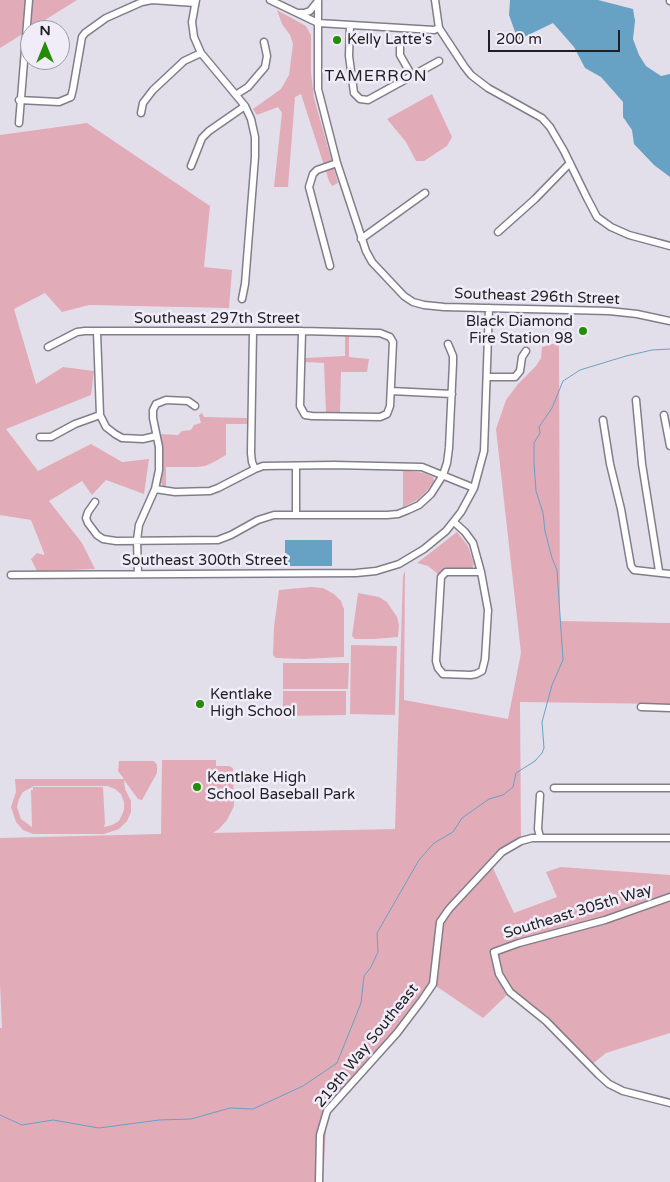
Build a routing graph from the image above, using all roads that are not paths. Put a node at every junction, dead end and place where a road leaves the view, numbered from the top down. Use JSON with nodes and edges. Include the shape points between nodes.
{"nodes":[{"id":1,"x":29,"y":0,"type":"edge"},
{"id":2,"x":270,"y":0,"type":"edge"},
{"id":3,"x":435,"y":0,"type":"edge"},
{"id":4,"x":195,"y":1,"type":"edge"},
{"id":5,"x":318,"y":1,"type":"edge"},
{"id":6,"x":294,"y":12,"type":"junction"},
{"id":7,"x":318,"y":23,"type":"junction"},
{"id":8,"x":350,"y":25,"type":"junction"},
{"id":9,"x":439,"y":28,"type":"junction"},
{"id":10,"x":264,"y":42,"type":"dead end"},
{"id":11,"x":400,"y":47,"type":"dead end"},
{"id":12,"x":201,"y":53,"type":"junction"},
{"id":13,"x":439,"y":61,"type":"dead end"},
{"id":14,"x":412,"y":76,"type":"junction"},
{"id":15,"x":237,"y":94,"type":"junction"},
{"id":16,"x":19,"y":100,"type":"junction"},
{"id":17,"x":245,"y":106,"type":"junction"},
{"id":18,"x":141,"y":113,"type":"dead end"},
{"id":19,"x":19,"y":122,"type":"dead end"},
{"id":20,"x":338,"y":163,"type":"junction"},
{"id":21,"x":570,"y":163,"type":"junction"},
{"id":22,"x":191,"y":166,"type":"dead end"},
{"id":23,"x":425,"y":193,"type":"dead end"},
{"id":24,"x":498,"y":232,"type":"dead end"},
{"id":25,"x":361,"y":239,"type":"junction"},
{"id":26,"x":670,"y":246,"type":"edge"},
{"id":27,"x":330,"y":266,"type":"dead end"},
{"id":28,"x":242,"y":299,"type":"dead end"},
{"id":29,"x":489,"y":308,"type":"junction"},
{"id":30,"x":670,"y":321,"type":"edge"},
{"id":31,"x":253,"y":331,"type":"junction"},
{"id":32,"x":302,"y":331,"type":"junction"},
{"id":33,"x":97,"y":332,"type":"junction"},
{"id":34,"x":448,"y":344,"type":"dead end"},
{"id":35,"x":48,"y":347,"type":"dead end"},
{"id":36,"x":526,"y":351,"type":"dead end"},
{"id":37,"x":487,"y":377,"type":"junction"},
{"id":38,"x":391,"y":391,"type":"junction"},
{"id":39,"x":452,"y":394,"type":"junction"},
{"id":40,"x":636,"y":400,"type":"dead end"},
{"id":41,"x":195,"y":406,"type":"dead end"},
{"id":42,"x":100,"y":415,"type":"junction"},
{"id":43,"x":664,"y":415,"type":"dead end"},
{"id":44,"x":603,"y":420,"type":"dead end"},
{"id":45,"x":156,"y":436,"type":"junction"},
{"id":46,"x":40,"y":437,"type":"dead end"},
{"id":47,"x":670,"y":446,"type":"edge"},
{"id":48,"x":296,"y":466,"type":"junction"},
{"id":49,"x":255,"y":468,"type":"junction"},
{"id":50,"x":443,"y":476,"type":"junction"},
{"id":51,"x":155,"y":488,"type":"junction"},
{"id":52,"x":474,"y":488,"type":"junction"},
{"id":53,"x":95,"y":502,"type":"dead end"},
{"id":54,"x":296,"y":515,"type":"junction"},
{"id":55,"x":454,"y":522,"type":"junction"},
{"id":56,"x":137,"y":540,"type":"junction"},
{"id":57,"x":481,"y":572,"type":"junction"},
{"id":58,"x":659,"y":572,"type":"junction"},
{"id":59,"x":138,"y":574,"type":"junction"},
{"id":60,"x":670,"y":574,"type":"edge"},
{"id":61,"x":11,"y":575,"type":"dead end"},
{"id":62,"x":641,"y":707,"type":"dead end"},
{"id":63,"x":670,"y":708,"type":"edge"},
{"id":64,"x":554,"y":788,"type":"dead end"},
{"id":65,"x":670,"y":788,"type":"edge"},
{"id":66,"x":540,"y":795,"type":"dead end"},
{"id":67,"x":540,"y":837,"type":"junction"},
{"id":68,"x":670,"y":838,"type":"edge"},
{"id":69,"x":670,"y":897,"type":"edge"},
{"id":70,"x":670,"y":1103,"type":"edge"},
{"id":71,"x":319,"y":1182,"type":"edge"}],
"edges":[{"from":1,"to":16,"type":"street"},
{"from":2,"to":6,"type":"street"},
{"from":3,"to":9,"type":"street"},
{"from":4,"to":12,"type":"street","via":[[192,22]]},
{"from":4,"to":16,"type":"street","via":[[152,0],[106,18],[82,38],[71,97],[59,102]]},
{"from":5,"to":6,"type":"street","via":[[307,12]]},
{"from":5,"to":7,"type":"street"},
{"from":6,"to":7,"type":"street"},
{"from":7,"to":8,"type":"street"},
{"from":7,"to":20,"type":"street","via":[[316,77]]},
{"from":8,"to":9,"type":"street"},
{"from":8,"to":14,"type":"street","via":[[349,56],[357,98],[368,100]]},
{"from":9,"to":21,"type":"street","via":[[478,81],[542,118]]},
{"from":10,"to":15,"type":"street","via":[[265,67],[248,87]]},
{"from":11,"to":14,"type":"street","via":[[400,55]]},
{"from":12,"to":15,"type":"street"},
{"from":12,"to":18,"type":"street","via":[[184,61],[153,90],[143,102]]},
{"from":13,"to":14,"type":"street"},
{"from":15,"to":17,"type":"street"},
{"from":16,"to":19,"type":"street"},
{"from":17,"to":22,"type":"street","via":[[202,138]]},
{"from":17,"to":28,"type":"street","via":[[255,137],[255,157],[246,284]]},
{"from":20,"to":25,"type":"street"},
{"from":20,"to":27,"type":"street","via":[[317,170],[310,180],[310,192]]},
{"from":21,"to":24,"type":"street"},
{"from":21,"to":26,"type":"street","via":[[600,220],[629,235]]},
{"from":23,"to":25,"type":"street"},
{"from":25,"to":29,"type":"street","name":"Southeast 296th Street","via":[[372,262],[413,302]]},
{"from":29,"to":30,"type":"street","name":"Southeast 296th Street","via":[[609,311]]},
{"from":29,"to":37,"type":"street","name":"Southeast 300th Street"},
{"from":31,"to":32,"type":"street","name":"Southeast 297th Street"},
{"from":31,"to":33,"type":"street","name":"Southeast 297th Street"},
{"from":31,"to":49,"type":"street","via":[[251,453]]},
{"from":32,"to":38,"type":"street","name":"Southeast 297th Street","via":[[375,333],[390,337],[393,346]]},
{"from":32,"to":38,"type":"street","via":[[300,406],[305,415],[380,417],[387,414]]},
{"from":33,"to":35,"type":"street","name":"Southeast 297th Street","via":[[77,332]]},
{"from":33,"to":42,"type":"street"},
{"from":34,"to":39,"type":"street","via":[[453,356]]},
{"from":36,"to":37,"type":"street","via":[[516,377]]},
{"from":37,"to":52,"type":"street","name":"Southeast 300th Street","via":[[484,451]]},
{"from":38,"to":39,"type":"street"},
{"from":39,"to":50,"type":"street","via":[[449,448]]},
{"from":40,"to":58,"type":"street","via":[[642,464]]},
{"from":41,"to":45,"type":"street","via":[[184,401],[166,400],[156,404],[152,413]]},
{"from":42,"to":45,"type":"street","via":[[106,426],[122,438]]},
{"from":42,"to":46,"type":"street","via":[[51,437]]},
{"from":43,"to":47,"type":"street"},
{"from":44,"to":58,"type":"street","via":[[631,566],[634,570]]},
{"from":45,"to":51,"type":"street","via":[[160,463]]},
{"from":48,"to":49,"type":"street"},
{"from":48,"to":50,"type":"street","via":[[414,466]]},
{"from":48,"to":54,"type":"street"},
{"from":49,"to":51,"type":"street","via":[[210,491],[175,492]]},
{"from":50,"to":52,"type":"street"},
{"from":50,"to":54,"type":"street","via":[[425,500],[398,514]]},
{"from":51,"to":56,"type":"street","via":[[138,525]]},
{"from":52,"to":55,"type":"street","name":"Southeast 300th Street"},
{"from":53,"to":56,"type":"street","via":[[86,518],[97,535],[116,541]]},
{"from":54,"to":56,"type":"street","via":[[274,515],[218,540]]},
{"from":55,"to":57,"type":"street","via":[[473,543]]},
{"from":55,"to":59,"type":"street","name":"Southeast 300th Street","via":[[433,543],[399,564],[376,571]]},
{"from":56,"to":59,"type":"street"},
{"from":57,"to":57,"type":"street","via":[[487,606],[484,667],[471,676],[443,674],[437,665],[439,580],[446,572]]},
{"from":58,"to":60,"type":"street"},
{"from":59,"to":61,"type":"street","name":"Southeast 300th Street"},
{"from":62,"to":63,"type":"street"},
{"from":64,"to":65,"type":"street"},
{"from":66,"to":67,"type":"street"},
{"from":67,"to":68,"type":"street"},
{"from":67,"to":71,"type":"street","name":"219th Way Southeast","via":[[521,841],[502,852],[440,922],[433,984],[397,1033],[327,1111],[320,1135]]},
{"from":69,"to":70,"type":"street","name":"Southeast 305th Way","via":[[605,920],[494,952],[499,974],[510,992],[546,1021],[598,1075],[623,1091]]}]}
